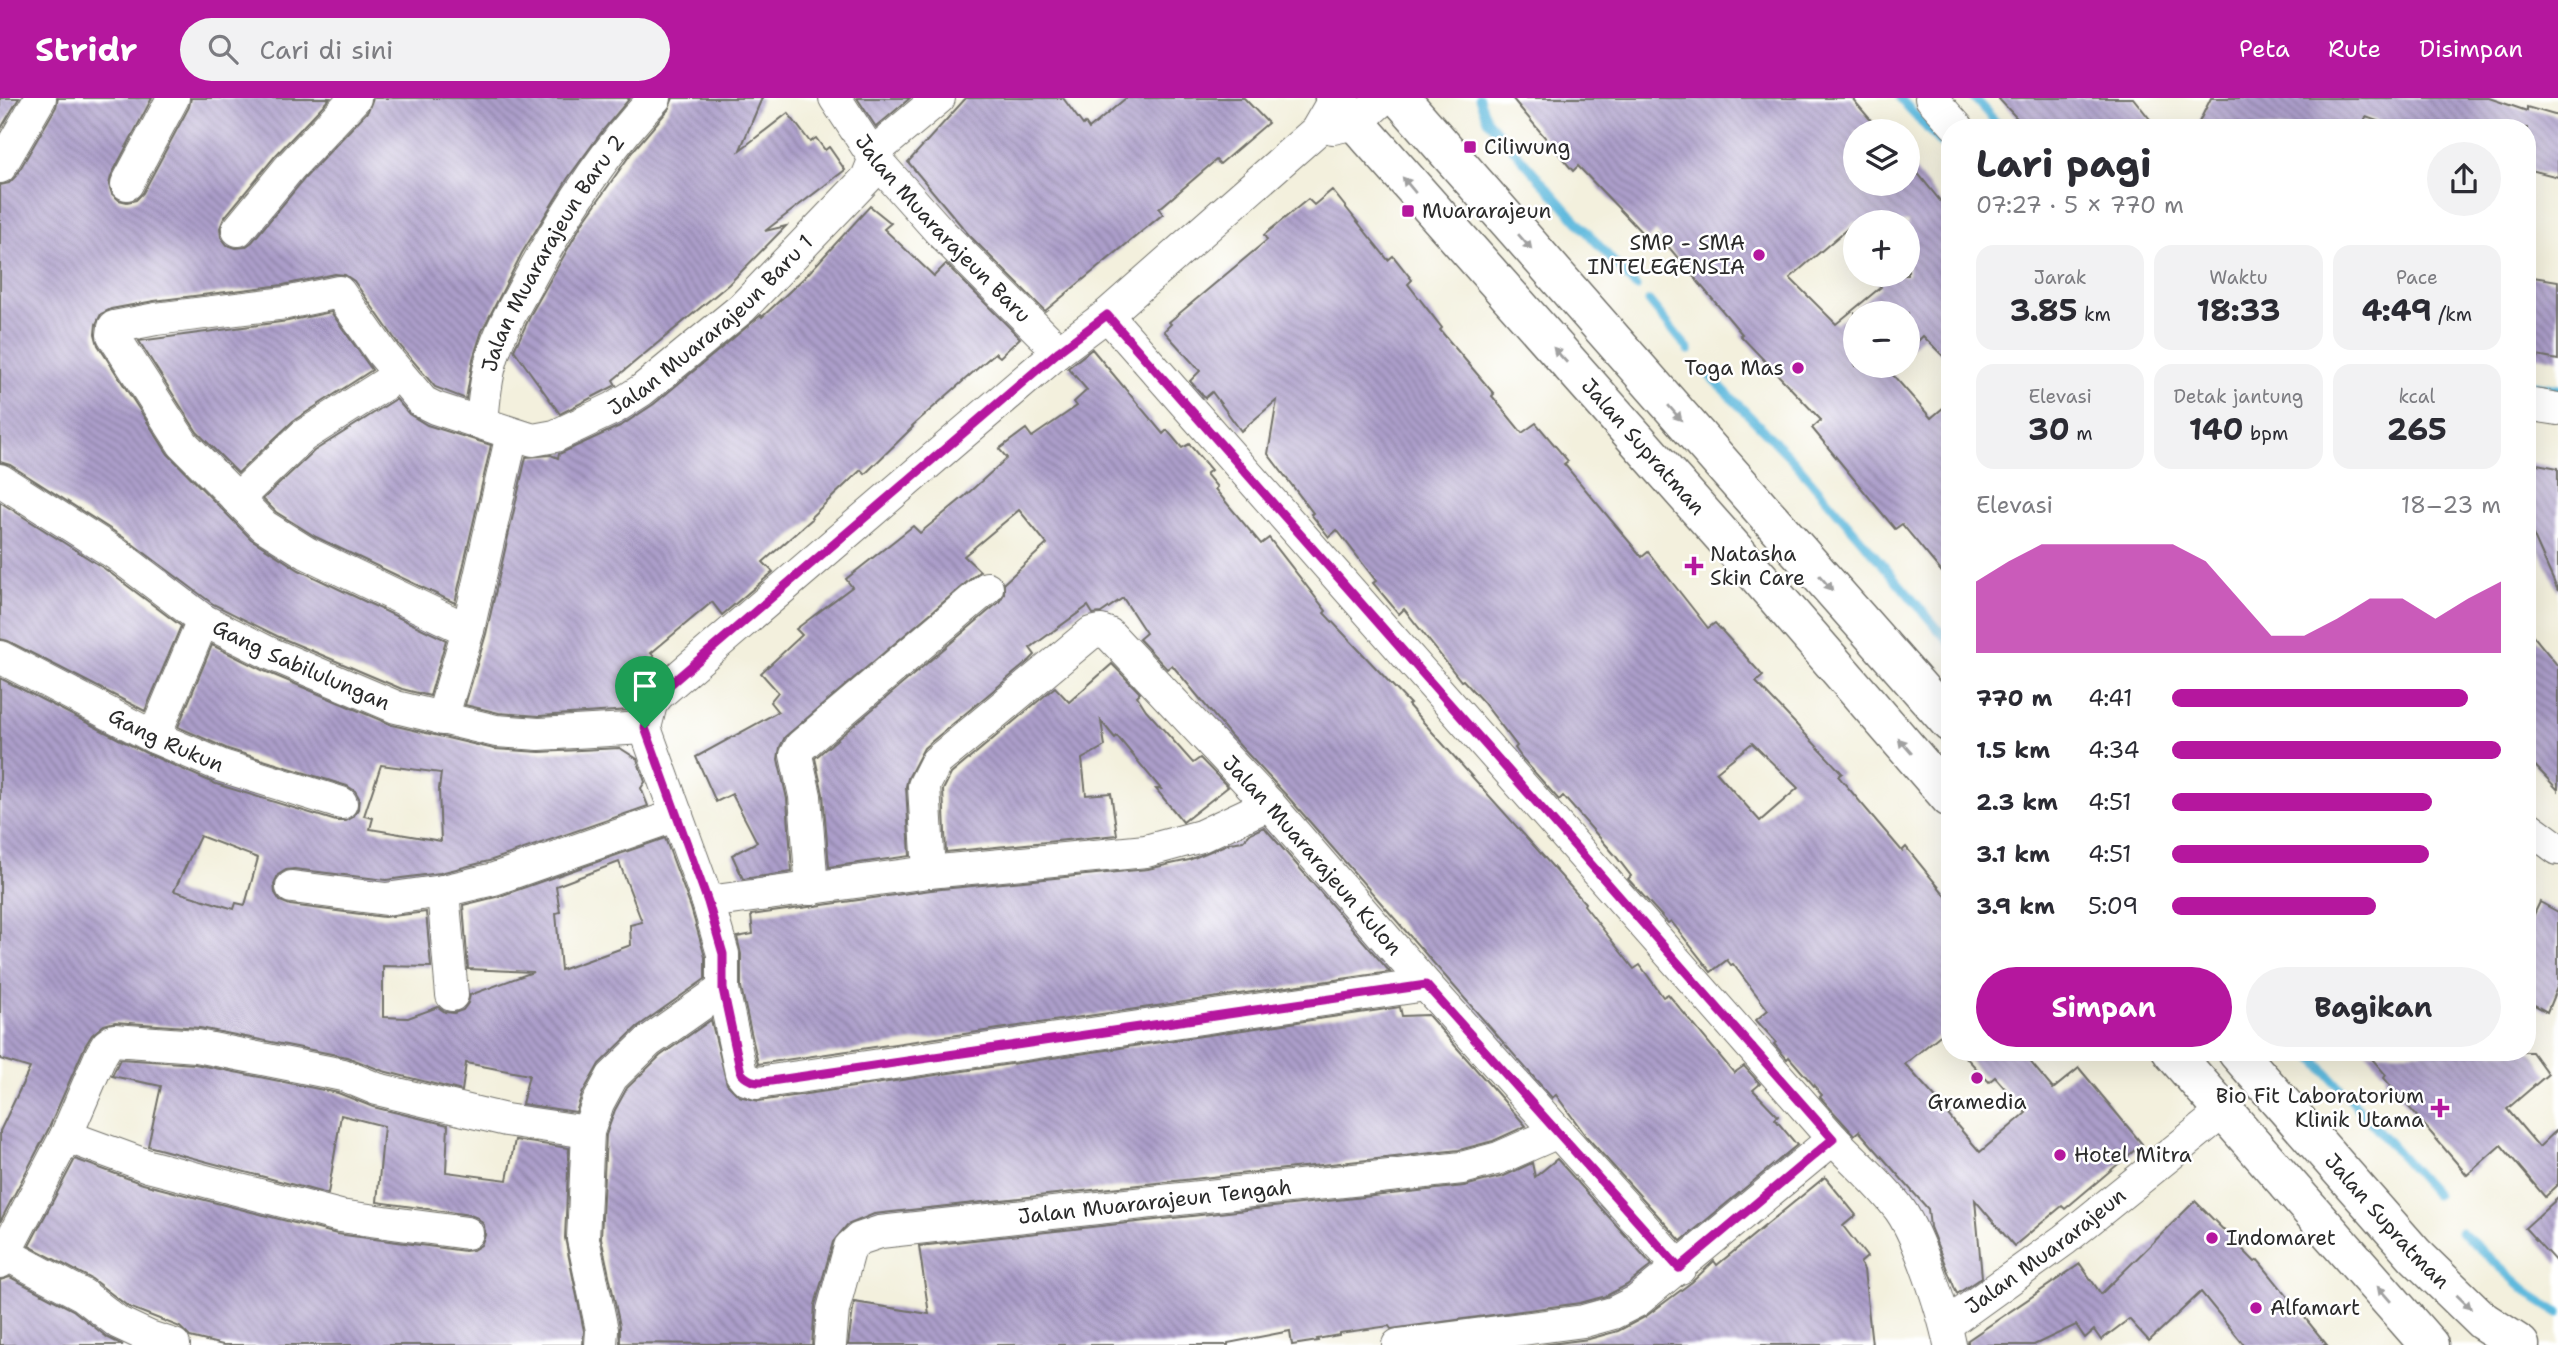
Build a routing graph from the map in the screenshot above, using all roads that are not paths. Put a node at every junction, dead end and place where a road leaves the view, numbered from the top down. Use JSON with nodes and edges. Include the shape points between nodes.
{"nodes":[{"id":1,"x":40,"y":98,"type":"edge"},
{"id":2,"x":173,"y":98,"type":"edge"},
{"id":3,"x":355,"y":98,"type":"edge"},
{"id":4,"x":655,"y":98,"type":"edge"},
{"id":5,"x":835,"y":98,"type":"edge"},
{"id":6,"x":939,"y":98,"type":"edge"},
{"id":7,"x":1384,"y":98,"type":"edge"},
{"id":8,"x":1400,"y":98,"type":"edge"},
{"id":9,"x":1931,"y":98,"type":"edge"},
{"id":10,"x":1335,"y":110,"type":"edge"},
{"id":11,"x":1950,"y":119,"type":"edge"},
{"id":12,"x":875,"y":159,"type":"junction"},
{"id":13,"x":0,"y":167,"type":"edge"},
{"id":14,"x":127,"y":184,"type":"dead end"},
{"id":15,"x":238,"y":230,"type":"dead end"},
{"id":16,"x":1107,"y":315,"type":"junction"},
{"id":17,"x":1059,"y":351,"type":"junction"},
{"id":18,"x":399,"y":375,"type":"junction"},
{"id":19,"x":2536,"y":405,"type":"edge"},
{"id":20,"x":2558,"y":409,"type":"edge"},
{"id":21,"x":482,"y":423,"type":"junction"},
{"id":22,"x":512,"y":434,"type":"junction"},
{"id":23,"x":0,"y":480,"type":"edge"},
{"id":24,"x":237,"y":499,"type":"junction"},
{"id":25,"x":987,"y":588,"type":"dead end"},
{"id":26,"x":203,"y":620,"type":"junction"},
{"id":27,"x":468,"y":630,"type":"junction"},
{"id":28,"x":0,"y":657,"type":"edge"},
{"id":29,"x":1941,"y":713,"type":"edge"},
{"id":30,"x":442,"y":719,"type":"junction"},
{"id":31,"x":645,"y":728,"type":"junction"},
{"id":32,"x":154,"y":737,"type":"junction"},
{"id":33,"x":1941,"y":788,"type":"edge"},
{"id":34,"x":341,"y":803,"type":"dead end"},
{"id":35,"x":1269,"y":804,"type":"junction"},
{"id":36,"x":677,"y":815,"type":"junction"},
{"id":37,"x":2536,"y":833,"type":"edge"},
{"id":38,"x":2558,"y":849,"type":"edge"},
{"id":39,"x":929,"y":872,"type":"junction"},
{"id":40,"x":292,"y":887,"type":"dead end"},
{"id":41,"x":811,"y":889,"type":"junction"},
{"id":42,"x":443,"y":891,"type":"junction"},
{"id":43,"x":708,"y":902,"type":"junction"},
{"id":44,"x":1426,"y":985,"type":"junction"},
{"id":45,"x":723,"y":989,"type":"junction"},
{"id":46,"x":452,"y":995,"type":"dead end"},
{"id":47,"x":2180,"y":1061,"type":"edge"},
{"id":48,"x":2245,"y":1061,"type":"edge"},
{"id":49,"x":2224,"y":1111,"type":"junction"},
{"id":50,"x":588,"y":1132,"type":"junction"},
{"id":51,"x":1558,"y":1132,"type":"junction"},
{"id":52,"x":66,"y":1136,"type":"junction"},
{"id":53,"x":1833,"y":1139,"type":"junction"},
{"id":54,"x":467,"y":1233,"type":"dead end"},
{"id":55,"x":2,"y":1257,"type":"edge"},
{"id":56,"x":1679,"y":1268,"type":"junction"},
{"id":57,"x":1948,"y":1335,"type":"edge"},
{"id":58,"x":2425,"y":1343,"type":"edge"},
{"id":59,"x":174,"y":1345,"type":"edge"},
{"id":60,"x":601,"y":1345,"type":"edge"},
{"id":61,"x":830,"y":1345,"type":"edge"},
{"id":62,"x":1398,"y":1345,"type":"edge"},
{"id":63,"x":2520,"y":1345,"type":"edge"}],
"edges":[{"from":1,"to":13,"type":"street"},
{"from":2,"to":14,"type":"street"},
{"from":3,"to":15,"type":"street"},
{"from":4,"to":21,"type":"street","name":"Jalan Muararajeun Baru 2","via":[[627,127],[543,253],[493,354]]},
{"from":5,"to":12,"type":"street","name":"Jalan Muararajeun Baru"},
{"from":6,"to":12,"type":"street","name":"Jalan Muararajeun Baru 1","via":[[879,148]]},
{"from":7,"to":10,"type":"street"},
{"from":8,"to":29,"type":"main road","one_way":true},
{"from":9,"to":11,"type":"street"},
{"from":10,"to":16,"type":"street"},
{"from":33,"to":10,"type":"main road","name":"Jalan Supratman","one_way":true,"via":[[1757,575]]},
{"from":12,"to":17,"type":"street","name":"Jalan Muararajeun Baru"},
{"from":12,"to":22,"type":"street","name":"Jalan Muararajeun Baru 1","via":[[867,178],[742,308],[671,369],[573,429],[541,440]]},
{"from":16,"to":17,"type":"street"},
{"from":16,"to":53,"type":"street","name":"Jalan Muararajeun"},
{"from":17,"to":31,"type":"street","via":[[659,694]]},
{"from":18,"to":21,"type":"street","name":"Jalan Muararajeun Baru 1","via":[[423,402]]},
{"from":18,"to":24,"type":"street","via":[[303,436]]},
{"from":18,"to":24,"type":"street","name":"Jalan Muararajeun Baru 1","via":[[337,292],[114,327],[113,335],[183,444]]},
{"from":19,"to":20,"type":"street"},
{"from":21,"to":22,"type":"street","name":"Jalan Muararajeun Baru 1"},
{"from":22,"to":27,"type":"street"},
{"from":23,"to":26,"type":"street","name":"Gang Sabilulungan","via":[[117,554]]},
{"from":24,"to":27,"type":"street","via":[[264,526],[307,552]]},
{"from":25,"to":41,"type":"street","via":[[801,746],[796,755],[805,796]]},
{"from":26,"to":30,"type":"street","name":"Gang Sabilulungan","via":[[383,701]]},
{"from":26,"to":32,"type":"street"},
{"from":27,"to":30,"type":"street"},
{"from":28,"to":32,"type":"street","name":"Gang Rukun"},
{"from":30,"to":31,"type":"street","name":"Gang Sabilulungan","via":[[496,731],[539,734]]},
{"from":31,"to":36,"type":"street"},
{"from":32,"to":34,"type":"street","name":"Gang Rukun","via":[[222,766]]},
{"from":35,"to":39,"type":"street","via":[[1201,836],[1146,851]]},
{"from":35,"to":39,"type":"street","name":"Jalan Muararajeun Kulon","via":[[1109,634],[1101,631],[1091,633],[936,762],[924,786]]},
{"from":35,"to":44,"type":"street","name":"Jalan Muararajeun Kulon"},
{"from":36,"to":42,"type":"street","via":[[494,879]]},
{"from":36,"to":43,"type":"street"},
{"from":37,"to":38,"type":"street"},
{"from":39,"to":41,"type":"street"},
{"from":40,"to":42,"type":"street","via":[[386,899]]},
{"from":41,"to":43,"type":"street"},
{"from":42,"to":46,"type":"street"},
{"from":43,"to":45,"type":"street","via":[[723,954]]},
{"from":44,"to":45,"type":"street","via":[[757,1083],[741,1073]]},
{"from":44,"to":51,"type":"street","name":"Jalan Muararajeun Kulon"},
{"from":45,"to":50,"type":"street","via":[[648,1042],[612,1077]]},
{"from":47,"to":49,"type":"main road"},
{"from":48,"to":63,"type":"main road","name":"Jalan Supratman","one_way":true,"via":[[2415,1255],[2483,1321]]},
{"from":49,"to":57,"type":"street","name":"Jalan Muararajeun"},
{"from":58,"to":49,"type":"main road","one_way":true},
{"from":50,"to":52,"type":"street","via":[[506,1119],[377,1089],[343,1075],[211,1049],[114,1040],[101,1055]]},
{"from":50,"to":60,"type":"street","via":[[583,1240],[602,1330]]},
{"from":51,"to":56,"type":"street","name":"Jalan Muararajeun Kulon"},
{"from":51,"to":61,"type":"street","name":"Jalan Muararajeun Tengah","via":[[1499,1158],[1462,1168],[880,1232],[850,1247]]},
{"from":52,"to":54,"type":"street","via":[[148,1166],[340,1216]]},
{"from":52,"to":55,"type":"street"},
{"from":53,"to":56,"type":"street"},
{"from":53,"to":57,"type":"street","name":"Jalan Muararajeun","via":[[1900,1210],[1919,1248]]},
{"from":55,"to":59,"type":"street","via":[[83,1295],[119,1323]]},
{"from":56,"to":62,"type":"street","via":[[1637,1301],[1584,1321]]}]}
